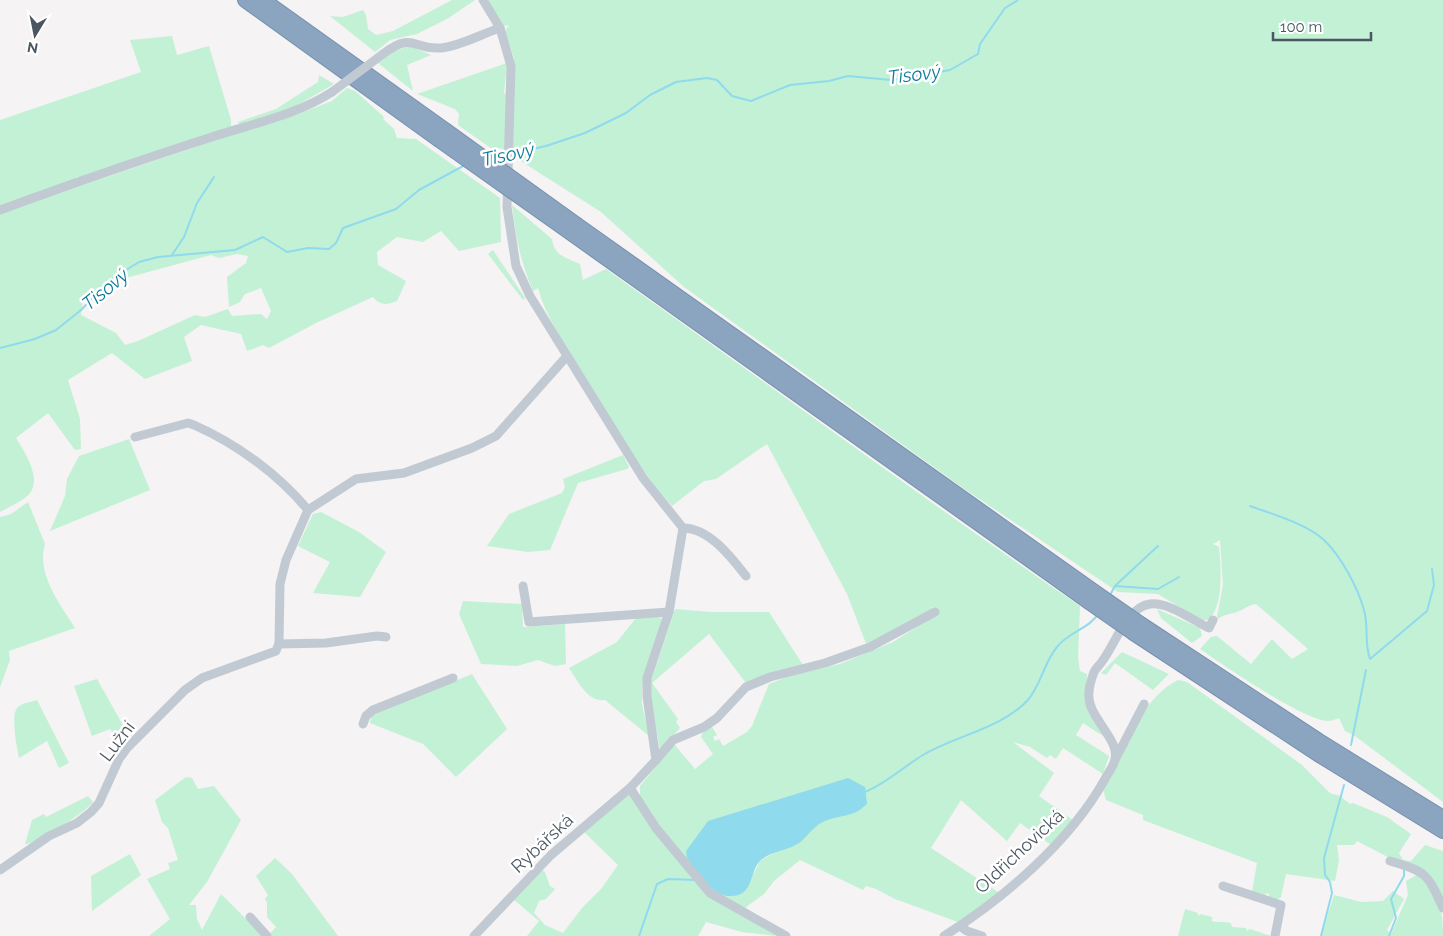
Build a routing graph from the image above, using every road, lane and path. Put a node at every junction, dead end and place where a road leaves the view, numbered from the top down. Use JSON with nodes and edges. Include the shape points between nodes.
{"nodes":[{"id":1,"x":245,"y":0,"type":"edge"},
{"id":2,"x":263,"y":0,"type":"edge"},
{"id":3,"x":484,"y":0,"type":"edge"},
{"id":4,"x":500,"y":28,"type":"junction"},
{"id":5,"x":441,"y":134,"type":"junction"},
{"id":6,"x":0,"y":210,"type":"edge"},
{"id":7,"x":567,"y":356,"type":"junction"},
{"id":8,"x":135,"y":437,"type":"dead end"},
{"id":9,"x":308,"y":510,"type":"junction"},
{"id":10,"x":683,"y":528,"type":"junction"},
{"id":11,"x":746,"y":576,"type":"dead end"},
{"id":12,"x":522,"y":586,"type":"dead end"},
{"id":13,"x":669,"y":612,"type":"junction"},
{"id":14,"x":935,"y":612,"type":"dead end"},
{"id":15,"x":1213,"y":620,"type":"dead end"},
{"id":16,"x":1138,"y":629,"type":"junction"},
{"id":17,"x":386,"y":637,"type":"dead end"},
{"id":18,"x":278,"y":647,"type":"junction"},
{"id":19,"x":453,"y":678,"type":"dead end"},
{"id":20,"x":1144,"y":704,"type":"dead end"},
{"id":21,"x":363,"y":724,"type":"dead end"},
{"id":22,"x":1116,"y":758,"type":"junction"},
{"id":23,"x":656,"y":760,"type":"junction"},
{"id":24,"x":630,"y":788,"type":"junction"},
{"id":25,"x":1443,"y":818,"type":"edge"},
{"id":26,"x":1443,"y":831,"type":"edge"},
{"id":27,"x":1390,"y":861,"type":"dead end"},
{"id":28,"x":0,"y":870,"type":"edge"},
{"id":29,"x":1223,"y":886,"type":"dead end"},
{"id":30,"x":1443,"y":908,"type":"edge"},
{"id":31,"x":250,"y":917,"type":"dead end"},
{"id":32,"x":960,"y":926,"type":"junction"},
{"id":33,"x":267,"y":936,"type":"edge"},
{"id":34,"x":474,"y":936,"type":"edge"},
{"id":35,"x":786,"y":936,"type":"edge"},
{"id":36,"x":944,"y":936,"type":"edge"},
{"id":37,"x":982,"y":936,"type":"edge"},
{"id":38,"x":1275,"y":936,"type":"edge"}],
"edges":[{"from":1,"to":5,"type":"highway"},
{"from":2,"to":5,"type":"highway"},
{"from":3,"to":4,"type":"street"},
{"from":4,"to":6,"type":"street","bridge":true,"via":[[441,48],[412,41],[395,45],[321,100],[271,120],[217,135]]},
{"from":4,"to":7,"type":"street","via":[[511,66],[507,207],[516,266],[530,296]]},
{"from":5,"to":16,"type":"highway","bridge":true},
{"from":7,"to":9,"type":"street","via":[[496,436],[483,444],[404,474],[356,480]]},
{"from":7,"to":10,"type":"street","via":[[643,478]]},
{"from":8,"to":9,"type":"street","via":[[188,423],[194,425],[239,449],[278,480]]},
{"from":9,"to":18,"type":"street","via":[[286,560],[280,584]]},
{"from":10,"to":11,"type":"street","via":[[696,529],[725,550]]},
{"from":10,"to":13,"type":"street"},
{"from":12,"to":13,"type":"street","via":[[529,622]]},
{"from":13,"to":23,"type":"street","via":[[648,678],[647,696]]},
{"from":14,"to":23,"type":"street","name":"Rybářská","via":[[870,647],[746,687],[717,718],[673,740]]},
{"from":15,"to":22,"type":"street","via":[[1209,628],[1162,605],[1152,604],[1144,605],[1129,619],[1095,670],[1089,699],[1094,714],[1114,746]]},
{"from":16,"to":25,"type":"highway"},
{"from":16,"to":26,"type":"highway","via":[[1321,756]]},
{"from":17,"to":18,"type":"street","name":"Lužní"},
{"from":18,"to":28,"type":"street","name":"Lužní","via":[[202,678],[185,690],[127,748],[91,812]]},
{"from":19,"to":21,"type":"street","via":[[373,710]]},
{"from":20,"to":22,"type":"street","name":"Oldřichovická"},
{"from":22,"to":32,"type":"street","name":"Oldřichovická","via":[[1097,794],[1066,836]]},
{"from":23,"to":24,"type":"street","name":"Rybářská"},
{"from":24,"to":34,"type":"street","name":"Rybářská","via":[[551,855]]},
{"from":24,"to":35,"type":"street","via":[[656,828],[710,893]]},
{"from":27,"to":30,"type":"street","via":[[1412,867],[1426,876]]},
{"from":29,"to":38,"type":"street","via":[[1281,905]]},
{"from":31,"to":33,"type":"street"},
{"from":32,"to":36,"type":"street","name":"Oldřichovická"},
{"from":32,"to":37,"type":"street"}]}
